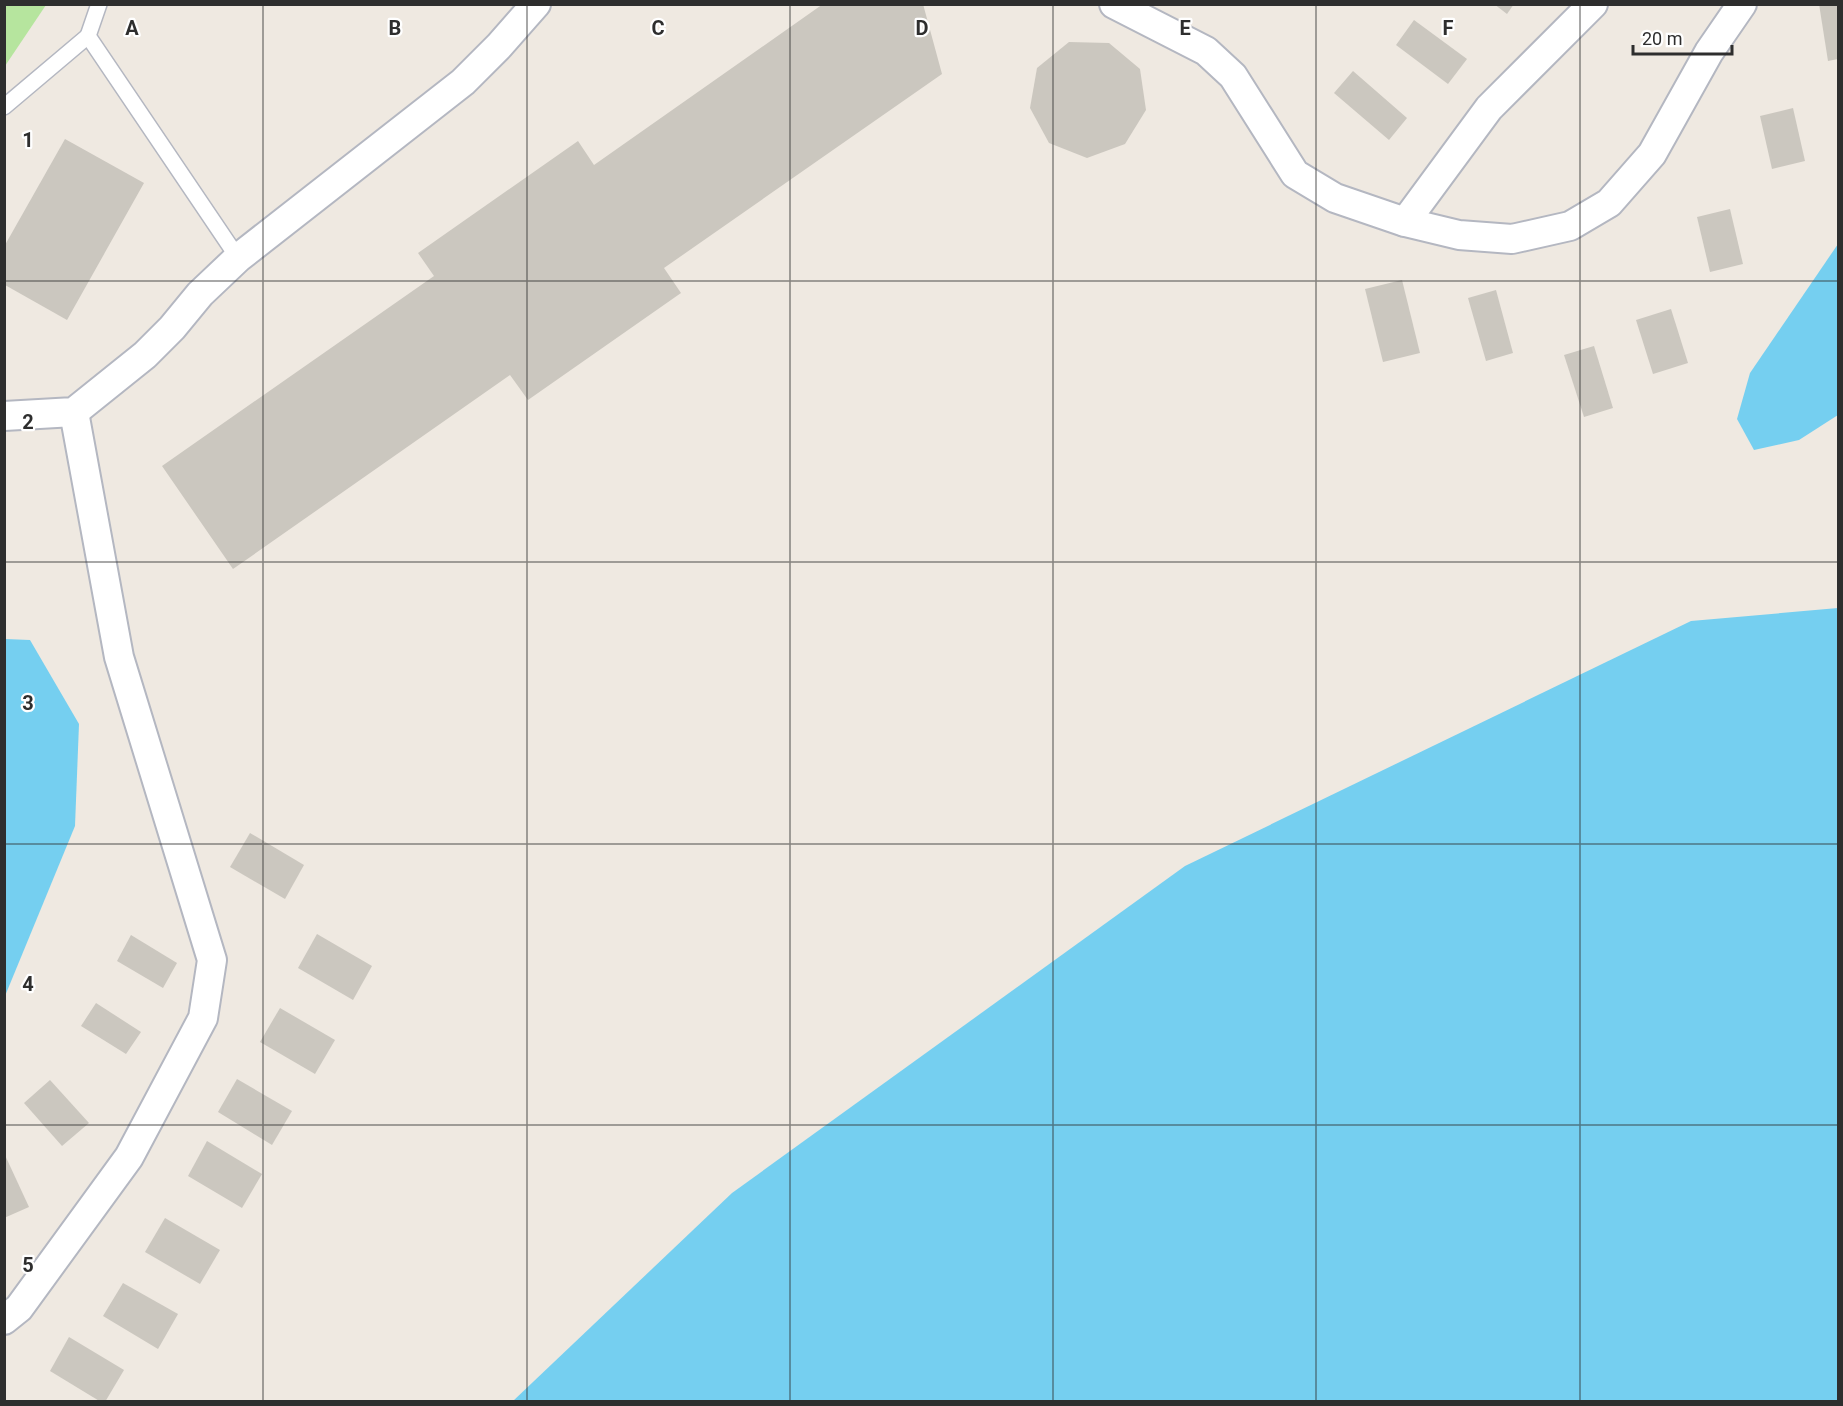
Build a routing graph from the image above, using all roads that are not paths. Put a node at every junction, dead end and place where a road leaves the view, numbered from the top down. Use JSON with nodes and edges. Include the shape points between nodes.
{"nodes":[{"id":1,"x":99,"y":4,"type":"edge"},
{"id":2,"x":536,"y":4,"type":"edge"},
{"id":3,"x":1114,"y":4,"type":"edge"},
{"id":4,"x":1593,"y":4,"type":"edge"},
{"id":5,"x":1742,"y":4,"type":"edge"},
{"id":6,"x":88,"y":36,"type":"junction"},
{"id":7,"x":4,"y":107,"type":"edge"},
{"id":8,"x":1405,"y":222,"type":"junction"},
{"id":9,"x":238,"y":258,"type":"junction"},
{"id":10,"x":74,"y":412,"type":"junction"},
{"id":11,"x":4,"y":416,"type":"edge"},
{"id":12,"x":4,"y":1320,"type":"edge"}],
"edges":[{"from":1,"to":6,"type":"lane"},
{"from":2,"to":9,"type":"street","via":[[463,82]]},
{"from":3,"to":8,"type":"street","via":[[1206,51],[1233,76],[1295,174],[1335,198]]},
{"from":4,"to":8,"type":"street","via":[[1489,108]]},
{"from":5,"to":8,"type":"street","via":[[1709,52],[1652,154],[1609,203],[1570,226],[1512,239],[1459,236]]},
{"from":6,"to":7,"type":"lane"},
{"from":6,"to":9,"type":"lane"},
{"from":9,"to":10,"type":"street","via":[[145,355]]},
{"from":10,"to":11,"type":"street"},
{"from":10,"to":12,"type":"street","via":[[119,657],[212,960],[203,1018],[129,1157],[19,1308]]}]}
